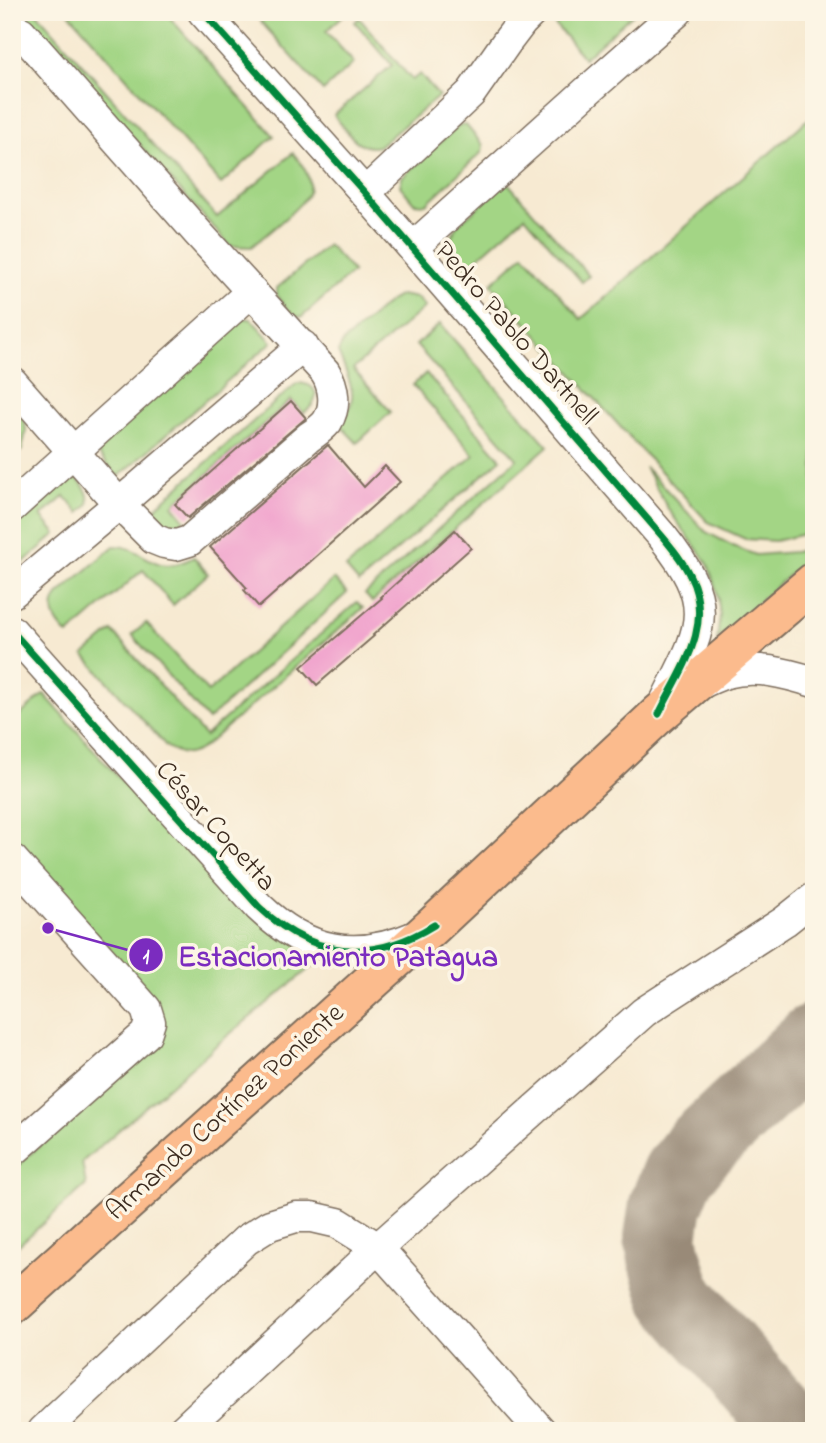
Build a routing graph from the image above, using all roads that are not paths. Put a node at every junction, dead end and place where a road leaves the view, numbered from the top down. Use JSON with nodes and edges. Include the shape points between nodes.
{"nodes":[{"id":1,"x":203,"y":12,"type":"edge"},
{"id":2,"x":532,"y":12,"type":"edge"},
{"id":3,"x":677,"y":12,"type":"edge"},
{"id":4,"x":12,"y":28,"type":"edge"},
{"id":5,"x":365,"y":193,"type":"junction"},
{"id":6,"x":413,"y":247,"type":"junction"},
{"id":7,"x":252,"y":291,"type":"junction"},
{"id":8,"x":303,"y":346,"type":"junction"},
{"id":9,"x":12,"y":382,"type":"edge"},
{"id":10,"x":75,"y":452,"type":"junction"},
{"id":11,"x":119,"y":504,"type":"junction"},
{"id":12,"x":12,"y":507,"type":"edge"},
{"id":13,"x":814,"y":582,"type":"edge"},
{"id":14,"x":12,"y":593,"type":"edge"},
{"id":15,"x":15,"y":639,"type":"edge"},
{"id":16,"x":814,"y":682,"type":"edge"},
{"id":17,"x":690,"y":688,"type":"junction"},
{"id":18,"x":659,"y":714,"type":"junction"},
{"id":19,"x":12,"y":859,"type":"edge"},
{"id":20,"x":814,"y":898,"type":"edge"},
{"id":21,"x":433,"y":925,"type":"junction"},
{"id":22,"x":12,"y":1152,"type":"edge"},
{"id":23,"x":378,"y":1248,"type":"junction"},
{"id":24,"x":12,"y":1306,"type":"edge"},
{"id":25,"x":43,"y":1431,"type":"edge"},
{"id":26,"x":182,"y":1431,"type":"edge"},
{"id":27,"x":541,"y":1431,"type":"edge"}],
"edges":[{"from":1,"to":5,"type":"street","name":"Pedro Pablo Dartnell"},
{"from":2,"to":5,"type":"street","via":[[471,93]]},
{"from":3,"to":6,"type":"street"},
{"from":4,"to":7,"type":"street","via":[[21,32]]},
{"from":5,"to":6,"type":"street","name":"Pedro Pablo Dartnell"},
{"from":6,"to":18,"type":"street","name":"Pedro Pablo Dartnell","via":[[681,559],[697,595],[698,631]]},
{"from":7,"to":8,"type":"street"},
{"from":7,"to":10,"type":"street"},
{"from":8,"to":11,"type":"street"},
{"from":8,"to":11,"type":"street","via":[[332,383],[327,422],[189,541],[176,545],[155,539]]},
{"from":9,"to":10,"type":"street"},
{"from":10,"to":11,"type":"street"},
{"from":10,"to":12,"type":"street"},
{"from":11,"to":14,"type":"street"},
{"from":13,"to":17,"type":"highway","name":"Armando Cortínez Poniente"},
{"from":15,"to":21,"type":"street","name":"César Copetta","via":[[275,922],[314,944],[356,951],[397,944]]},
{"from":16,"to":17,"type":"street","via":[[761,669],[726,673]]},
{"from":17,"to":18,"type":"highway","name":"Armando Cortínez Poniente"},
{"from":18,"to":21,"type":"highway","name":"Armando Cortínez Poniente"},
{"from":19,"to":22,"type":"street","via":[[146,1009],[150,1022],[146,1034]]},
{"from":20,"to":23,"type":"street","via":[[644,1012]]},
{"from":21,"to":24,"type":"highway","name":"Armando Cortínez Poniente"},
{"from":23,"to":25,"type":"street","via":[[338,1223],[312,1217],[270,1225],[246,1240]]},
{"from":23,"to":26,"type":"street"},
{"from":23,"to":27,"type":"street"}]}
